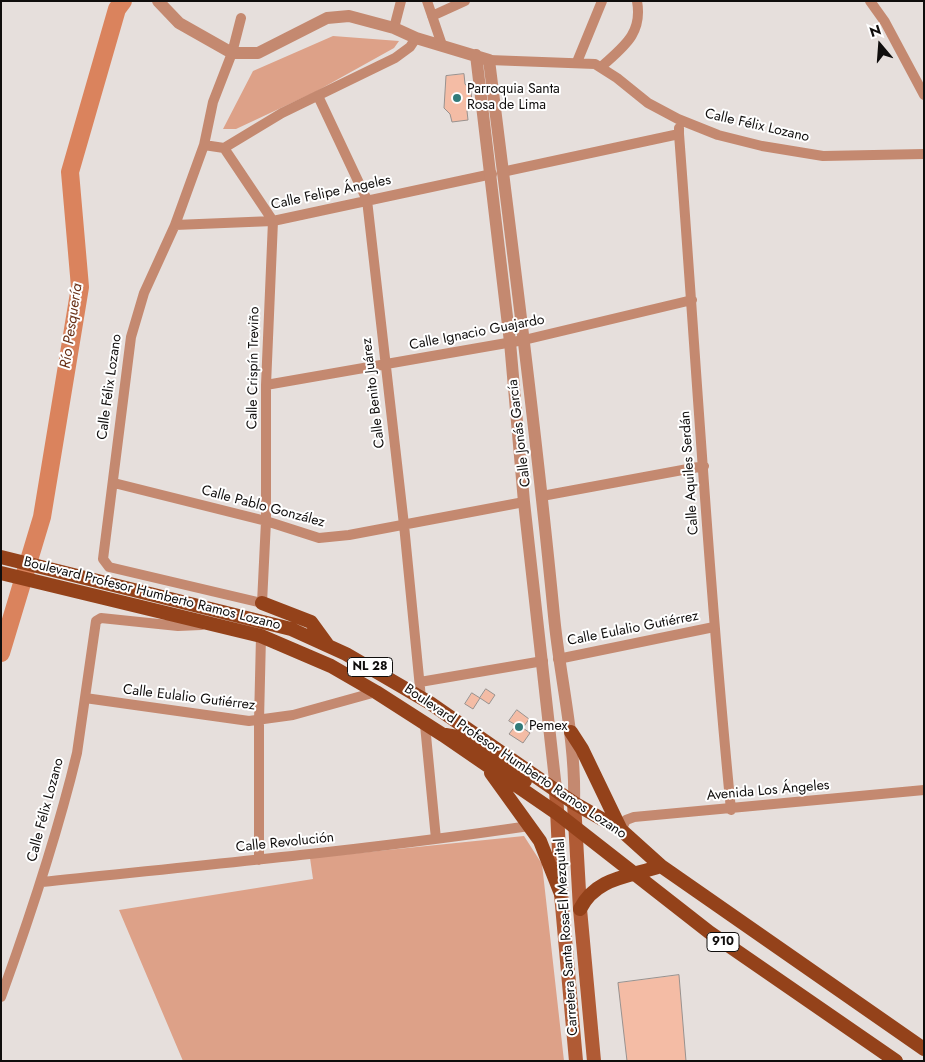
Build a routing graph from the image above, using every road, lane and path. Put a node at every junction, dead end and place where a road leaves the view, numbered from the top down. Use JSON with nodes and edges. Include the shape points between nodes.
{"nodes":[{"id":1,"x":158,"y":1,"type":"edge"},
{"id":2,"x":401,"y":1,"type":"edge"},
{"id":3,"x":428,"y":1,"type":"edge"},
{"id":4,"x":465,"y":1,"type":"edge"},
{"id":5,"x":602,"y":1,"type":"edge"},
{"id":6,"x":637,"y":1,"type":"edge"},
{"id":7,"x":870,"y":1,"type":"edge"},
{"id":8,"x":432,"y":16,"type":"junction"},
{"id":9,"x":241,"y":18,"type":"dead end"},
{"id":10,"x":394,"y":28,"type":"junction"},
{"id":11,"x":416,"y":38,"type":"junction"},
{"id":12,"x":442,"y":44,"type":"junction"},
{"id":13,"x":232,"y":53,"type":"junction"},
{"id":14,"x":476,"y":55,"type":"junction"},
{"id":15,"x":488,"y":60,"type":"junction"},
{"id":16,"x":577,"y":62,"type":"junction"},
{"id":17,"x":601,"y":67,"type":"junction"},
{"id":18,"x":924,"y":95,"type":"edge"},
{"id":19,"x":318,"y":96,"type":"junction"},
{"id":20,"x":678,"y":119,"type":"junction"},
{"id":21,"x":679,"y":134,"type":"junction"},
{"id":22,"x":204,"y":145,"type":"junction"},
{"id":23,"x":224,"y":148,"type":"junction"},
{"id":24,"x":924,"y":154,"type":"edge"},
{"id":25,"x":497,"y":173,"type":"junction"},
{"id":26,"x":368,"y":200,"type":"junction"},
{"id":27,"x":273,"y":220,"type":"junction"},
{"id":28,"x":175,"y":225,"type":"junction"},
{"id":29,"x":692,"y":300,"type":"junction"},
{"id":30,"x":524,"y":340,"type":"junction"},
{"id":31,"x":510,"y":342,"type":"junction"},
{"id":32,"x":386,"y":364,"type":"junction"},
{"id":33,"x":266,"y":385,"type":"junction"},
{"id":34,"x":704,"y":466,"type":"junction"},
{"id":35,"x":114,"y":483,"type":"junction"},
{"id":36,"x":542,"y":496,"type":"junction"},
{"id":37,"x":524,"y":502,"type":"junction"},
{"id":38,"x":266,"y":521,"type":"junction"},
{"id":39,"x":404,"y":525,"type":"junction"},
{"id":40,"x":1,"y":557,"type":"edge"},
{"id":41,"x":1,"y":573,"type":"edge"},
{"id":42,"x":262,"y":603,"type":"junction"},
{"id":43,"x":217,"y":624,"type":"junction"},
{"id":44,"x":714,"y":627,"type":"junction"},
{"id":45,"x":261,"y":636,"type":"junction"},
{"id":46,"x":327,"y":644,"type":"junction"},
{"id":47,"x":558,"y":659,"type":"junction"},
{"id":48,"x":543,"y":661,"type":"junction"},
{"id":49,"x":376,"y":692,"type":"junction"},
{"id":50,"x":419,"y":692,"type":"junction"},
{"id":51,"x":85,"y":698,"type":"junction"},
{"id":52,"x":259,"y":721,"type":"junction"},
{"id":53,"x":425,"y":725,"type":"junction"},
{"id":54,"x":571,"y":732,"type":"junction"},
{"id":55,"x":442,"y":735,"type":"junction"},
{"id":56,"x":484,"y":764,"type":"junction"},
{"id":57,"x":550,"y":786,"type":"junction"},
{"id":58,"x":924,"y":790,"type":"edge"},
{"id":59,"x":574,"y":803,"type":"junction"},
{"id":60,"x":731,"y":810,"type":"junction"},
{"id":61,"x":558,"y":814,"type":"junction"},
{"id":62,"x":529,"y":826,"type":"junction"},
{"id":63,"x":575,"y":827,"type":"junction"},
{"id":64,"x":621,"y":830,"type":"junction"},
{"id":65,"x":436,"y":840,"type":"junction"},
{"id":66,"x":259,"y":860,"type":"junction"},
{"id":67,"x":661,"y":866,"type":"junction"},
{"id":68,"x":634,"y":875,"type":"junction"},
{"id":69,"x":42,"y":882,"type":"junction"},
{"id":70,"x":561,"y":894,"type":"junction"},
{"id":71,"x":580,"y":909,"type":"junction"},
{"id":72,"x":1,"y":997,"type":"edge"},
{"id":73,"x":924,"y":1048,"type":"edge"},
{"id":74,"x":576,"y":1061,"type":"edge"},
{"id":75,"x":594,"y":1061,"type":"edge"},
{"id":76,"x":896,"y":1061,"type":"edge"}],
"edges":[{"from":1,"to":13,"type":"street","via":[[197,35]]},
{"from":2,"to":10,"type":"street"},
{"from":3,"to":8,"type":"street"},
{"from":4,"to":8,"type":"street"},
{"from":5,"to":16,"type":"street"},
{"from":6,"to":17,"type":"street","via":[[635,31]]},
{"from":7,"to":18,"type":"street","via":[[885,22]]},
{"from":8,"to":12,"type":"street"},
{"from":9,"to":13,"type":"street"},
{"from":10,"to":11,"type":"street","name":"Calle Félix Lozano"},
{"from":10,"to":13,"type":"street","name":"Calle Félix Lozano","via":[[362,18],[337,15],[268,49],[249,54]]},
{"from":11,"to":12,"type":"street","name":"Calle Félix Lozano"},
{"from":11,"to":19,"type":"street","via":[[396,58]]},
{"from":12,"to":14,"type":"street","name":"Calle Félix Lozano"},
{"from":13,"to":22,"type":"street","name":"Calle Félix Lozano","via":[[212,102]]},
{"from":14,"to":15,"type":"street","name":"Calle Félix Lozano"},
{"from":14,"to":25,"type":"street","name":"Calle Jonás García"},
{"from":15,"to":16,"type":"street","name":"Calle Félix Lozano"},
{"from":15,"to":25,"type":"street","name":"Calle Jonás García"},
{"from":16,"to":17,"type":"street","name":"Calle Félix Lozano"},
{"from":17,"to":20,"type":"street","name":"Calle Félix Lozano","via":[[648,103]]},
{"from":19,"to":23,"type":"street"},
{"from":19,"to":26,"type":"street","name":"Calle Benito Juárez"},
{"from":20,"to":21,"type":"street"},
{"from":20,"to":24,"type":"street","name":"Calle Félix Lozano","via":[[718,135],[806,154]]},
{"from":21,"to":25,"type":"street","name":"Calle Felipe Ángeles"},
{"from":21,"to":29,"type":"street","name":"Calle Aquiles Serdán"},
{"from":22,"to":23,"type":"street"},
{"from":22,"to":28,"type":"street","name":"Calle Félix Lozano"},
{"from":23,"to":27,"type":"street"},
{"from":25,"to":26,"type":"street","name":"Calle Felipe Ángeles"},
{"from":25,"to":30,"type":"street","name":"Calle Jonás García"},
{"from":25,"to":31,"type":"street","name":"Calle Jonás García"},
{"from":26,"to":27,"type":"street","name":"Calle Felipe Ángeles"},
{"from":26,"to":32,"type":"street","name":"Calle Benito Juárez"},
{"from":27,"to":28,"type":"street","name":"Calle Felipe Ángeles"},
{"from":27,"to":33,"type":"street","name":"Calle Crispín Treviño"},
{"from":28,"to":35,"type":"street","name":"Calle Félix Lozano","via":[[152,272],[131,337]]},
{"from":29,"to":30,"type":"street","name":"Calle Ignacio Guajardo"},
{"from":29,"to":34,"type":"street","name":"Calle Aquiles Serdán"},
{"from":30,"to":31,"type":"street","name":"Calle Ignacio Guajardo"},
{"from":30,"to":36,"type":"street","name":"Calle Jonás García"},
{"from":31,"to":32,"type":"street","name":"Calle Ignacio Guajardo"},
{"from":31,"to":37,"type":"street","name":"Calle Jonás García"},
{"from":32,"to":33,"type":"street","name":"Calle Ignacio Guajardo"},
{"from":32,"to":39,"type":"street","name":"Calle Benito Juárez"},
{"from":33,"to":38,"type":"street","name":"Calle Crispín Treviño"},
{"from":34,"to":36,"type":"street"},
{"from":34,"to":44,"type":"street","name":"Calle Aquiles Serdán"},
{"from":35,"to":38,"type":"street","name":"Calle Pablo González"},
{"from":35,"to":42,"type":"street","name":"Calle Félix Lozano","via":[[104,556],[109,567]]},
{"from":36,"to":47,"type":"street","name":"Calle Jonás García"},
{"from":37,"to":39,"type":"street","name":"Calle Pablo González"},
{"from":37,"to":48,"type":"street","name":"Calle Jonás García"},
{"from":38,"to":39,"type":"street","name":"Calle Pablo González","via":[[319,538]]},
{"from":38,"to":42,"type":"street","name":"Calle Crispín Treviño"},
{"from":39,"to":50,"type":"street","name":"Calle Benito Juárez"},
{"from":40,"to":46,"type":"main road","name":"Boulevard Profesor Humberto Ramos Lozano","number":"NL 28","via":[[291,629]]},
{"from":41,"to":43,"type":"main road","name":"Boulevard Profesor Humberto Ramos Lozano","number":"NL 28"},
{"from":42,"to":46,"type":"main road","via":[[311,622]]},
{"from":43,"to":45,"type":"main road","name":"Boulevard Profesor Humberto Ramos Lozano","number":"NL 28"},
{"from":43,"to":51,"type":"street","name":"Calle Félix Lozano","via":[[178,626],[96,620]]},
{"from":44,"to":47,"type":"street","name":"Calle Eulalio Gutiérrez"},
{"from":44,"to":60,"type":"street","name":"Calle Aquiles Serdán"},
{"from":45,"to":49,"type":"main road","name":"Boulevard Profesor Humberto Ramos Lozano","number":"NL 28","via":[[306,654]]},
{"from":45,"to":52,"type":"street"},
{"from":46,"to":50,"type":"main road","name":"Boulevard Profesor Humberto Ramos Lozano","number":"NL 28"},
{"from":47,"to":54,"type":"street","name":"Calle Jonás García"},
{"from":48,"to":50,"type":"street"},
{"from":48,"to":57,"type":"street","name":"Calle Jonás García"},
{"from":49,"to":50,"type":"main road","via":[[394,688]]},
{"from":49,"to":52,"type":"street","name":"Calle Eulalio Gutiérrez","via":[[327,707]]},
{"from":49,"to":53,"type":"main road","name":"Boulevard Profesor Humberto Ramos Lozano","number":"NL 28"},
{"from":50,"to":57,"type":"main road","name":"Boulevard Profesor Humberto Ramos Lozano","number":"NL 28"},
{"from":51,"to":52,"type":"street","name":"Calle Eulalio Gutiérrez"},
{"from":51,"to":69,"type":"street","name":"Calle Félix Lozano","via":[[77,754]]},
{"from":52,"to":66,"type":"street"},
{"from":53,"to":55,"type":"main road","name":"Boulevard Profesor Humberto Ramos Lozano","number":"NL 28"},
{"from":53,"to":65,"type":"street"},
{"from":54,"to":59,"type":"street","name":"Calle Jonás García","via":[[575,767]]},
{"from":54,"to":64,"type":"main road"},
{"from":55,"to":56,"type":"main road","name":"Boulevard Profesor Humberto Ramos Lozano","number":"NL 28"},
{"from":55,"to":57,"type":"main road","via":[[466,739],[529,783]]},
{"from":56,"to":61,"type":"main road","name":"Boulevard Profesor Humberto Ramos Lozano","number":"NL 28"},
{"from":56,"to":62,"type":"main road"},
{"from":57,"to":59,"type":"main road","name":"Boulevard Profesor Humberto Ramos Lozano","number":"NL 28"},
{"from":57,"to":61,"type":"main road","name":"Carretera Santa Rosa-El Mezquital"},
{"from":58,"to":60,"type":"street","name":"Avenida Los Ángeles"},
{"from":59,"to":63,"type":"main road"},
{"from":59,"to":64,"type":"main road","name":"Boulevard Profesor Humberto Ramos Lozano","number":"910"},
{"from":60,"to":64,"type":"street","name":"Avenida Los Ángeles","via":[[634,817],[622,824]]},
{"from":61,"to":63,"type":"main road","name":"Boulevard Profesor Humberto Ramos Lozano","number":"NL 28"},
{"from":61,"to":70,"type":"main road","name":"Carretera Santa Rosa-El Mezquital"},
{"from":62,"to":65,"type":"street","name":"Calle Revolución"},
{"from":62,"to":70,"type":"main road","via":[[547,855]]},
{"from":63,"to":68,"type":"main road","name":"Boulevard Profesor Humberto Ramos Lozano","number":"910"},
{"from":63,"to":71,"type":"main road"},
{"from":64,"to":67,"type":"main road","name":"Boulevard Profesor Humberto Ramos Lozano","number":"910"},
{"from":65,"to":66,"type":"street","name":"Calle Revolución"},
{"from":66,"to":69,"type":"street","name":"Calle Revolución"},
{"from":67,"to":68,"type":"main road"},
{"from":67,"to":73,"type":"main road","name":"Boulevard Profesor Humberto Ramos Lozano","number":"910"},
{"from":68,"to":71,"type":"main road","via":[[596,887]]},
{"from":68,"to":76,"type":"main road","name":"Boulevard Profesor Humberto Ramos Lozano","number":"910","via":[[709,932]]},
{"from":69,"to":72,"type":"street","name":"Calle Félix Lozano"},
{"from":70,"to":74,"type":"main road","name":"Carretera Santa Rosa-El Mezquital"},
{"from":71,"to":75,"type":"main road"}]}
